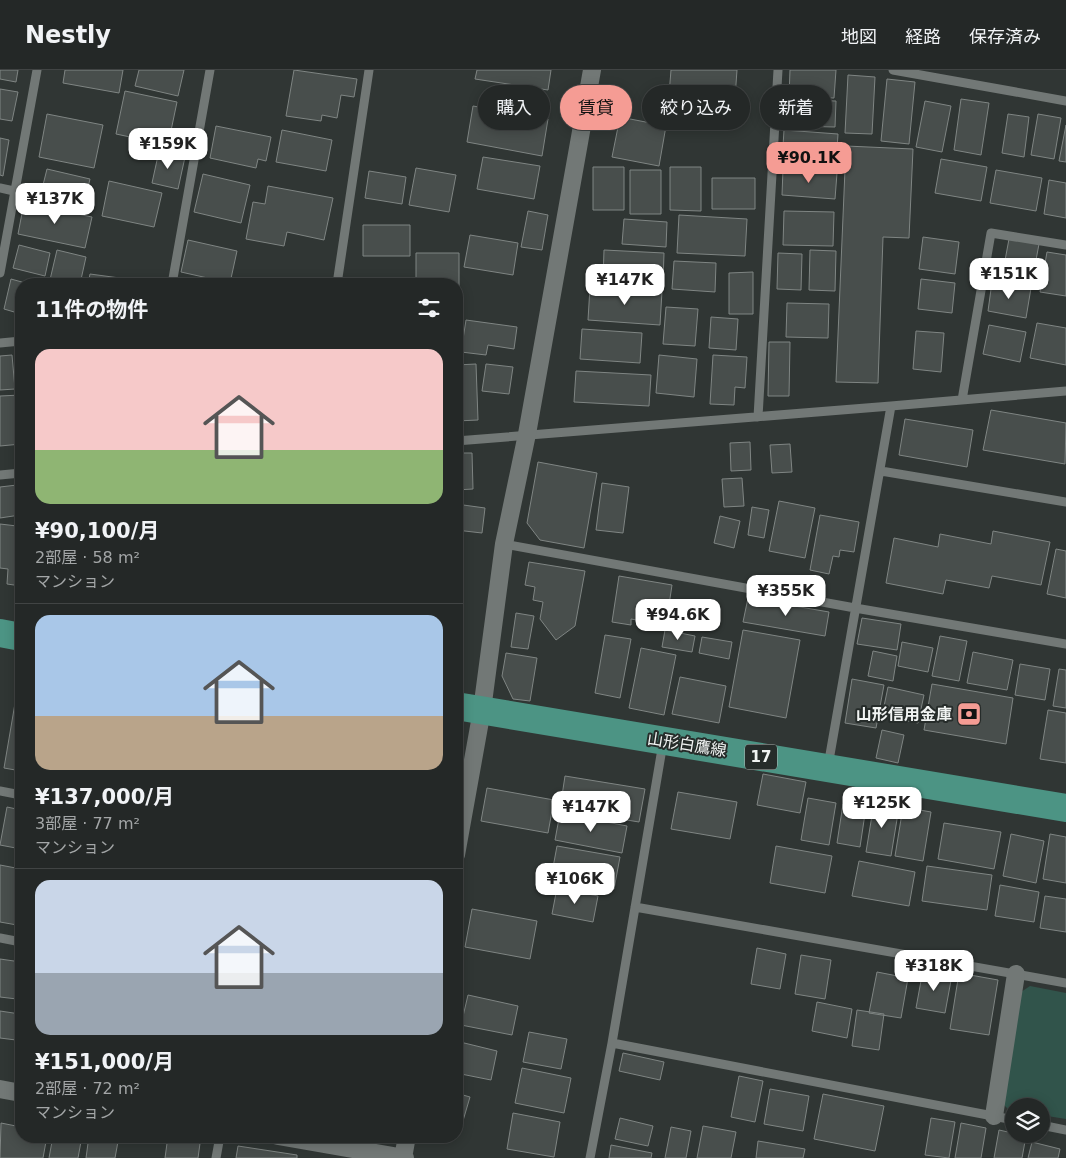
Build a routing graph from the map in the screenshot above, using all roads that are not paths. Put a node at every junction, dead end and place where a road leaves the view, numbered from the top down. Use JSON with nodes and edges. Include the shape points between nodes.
{"nodes":[{"id":1,"x":37,"y":70,"type":"edge"},
{"id":2,"x":210,"y":70,"type":"edge"},
{"id":3,"x":369,"y":70,"type":"edge"},
{"id":4,"x":592,"y":70,"type":"edge"},
{"id":5,"x":778,"y":70,"type":"edge"},
{"id":6,"x":893,"y":70,"type":"edge"},
{"id":7,"x":1066,"y":101,"type":"edge"},
{"id":8,"x":0,"y":188,"type":"edge"},
{"id":9,"x":14,"y":191,"type":"junction"},
{"id":10,"x":1066,"y":245,"type":"edge"},
{"id":11,"x":0,"y":273,"type":"edge"},
{"id":12,"x":173,"y":278,"type":"edge"},
{"id":13,"x":338,"y":278,"type":"edge"},
{"id":14,"x":15,"y":341,"type":"edge"},
{"id":15,"x":0,"y":342,"type":"edge"},
{"id":16,"x":1066,"y":391,"type":"edge"},
{"id":17,"x":962,"y":400,"type":"junction"},
{"id":18,"x":891,"y":406,"type":"junction"},
{"id":19,"x":758,"y":417,"type":"junction"},
{"id":20,"x":527,"y":434,"type":"junction"},
{"id":21,"x":463,"y":440,"type":"edge"},
{"id":22,"x":881,"y":471,"type":"junction"},
{"id":23,"x":15,"y":474,"type":"edge"},
{"id":24,"x":0,"y":475,"type":"edge"},
{"id":25,"x":1066,"y":502,"type":"edge"},
{"id":26,"x":504,"y":544,"type":"junction"},
{"id":27,"x":855,"y":608,"type":"junction"},
{"id":28,"x":0,"y":633,"type":"edge"},
{"id":29,"x":15,"y":636,"type":"edge"},
{"id":30,"x":1066,"y":644,"type":"edge"},
{"id":31,"x":469,"y":708,"type":"edge"},
{"id":32,"x":663,"y":740,"type":"junction"},
{"id":33,"x":828,"y":767,"type":"junction"},
{"id":34,"x":463,"y":776,"type":"edge"},
{"id":35,"x":0,"y":791,"type":"edge"},
{"id":36,"x":15,"y":794,"type":"edge"},
{"id":37,"x":1066,"y":808,"type":"edge"},
{"id":38,"x":635,"y":907,"type":"junction"},
{"id":39,"x":0,"y":938,"type":"edge"},
{"id":40,"x":15,"y":941,"type":"edge"},
{"id":41,"x":1016,"y":974,"type":"junction"},
{"id":42,"x":1066,"y":983,"type":"edge"},
{"id":43,"x":612,"y":1043,"type":"junction"},
{"id":44,"x":0,"y":1089,"type":"edge"},
{"id":45,"x":15,"y":1092,"type":"edge"},
{"id":46,"x":994,"y":1116,"type":"junction"},
{"id":47,"x":1005,"y":1118,"type":"edge"},
{"id":48,"x":1050,"y":1127,"type":"edge"},
{"id":49,"x":1066,"y":1130,"type":"edge"},
{"id":50,"x":219,"y":1143,"type":"edge"},
{"id":51,"x":318,"y":1143,"type":"edge"},
{"id":52,"x":406,"y":1143,"type":"edge"},
{"id":53,"x":216,"y":1158,"type":"edge"},
{"id":54,"x":404,"y":1158,"type":"edge"},
{"id":55,"x":590,"y":1158,"type":"edge"}],
"edges":[{"from":1,"to":9,"type":"lane"},
{"from":2,"to":12,"type":"lane"},
{"from":3,"to":13,"type":"lane"},
{"from":4,"to":20,"type":"street"},
{"from":5,"to":19,"type":"lane"},
{"from":6,"to":7,"type":"lane"},
{"from":8,"to":9,"type":"lane"},
{"from":9,"to":11,"type":"lane"},
{"from":10,"to":17,"type":"lane","via":[[990,233]]},
{"from":14,"to":15,"type":"lane"},
{"from":16,"to":17,"type":"lane"},
{"from":17,"to":18,"type":"lane"},
{"from":18,"to":19,"type":"lane"},
{"from":18,"to":22,"type":"lane"},
{"from":19,"to":20,"type":"lane"},
{"from":20,"to":21,"type":"lane"},
{"from":20,"to":26,"type":"street"},
{"from":22,"to":25,"type":"lane"},
{"from":22,"to":27,"type":"lane"},
{"from":23,"to":24,"type":"lane"},
{"from":26,"to":27,"type":"lane"},
{"from":26,"to":31,"type":"street"},
{"from":27,"to":30,"type":"lane"},
{"from":27,"to":33,"type":"lane"},
{"from":28,"to":29,"type":"main road"},
{"from":31,"to":32,"type":"main road","name":"山形白鷹線","number":"17"},
{"from":31,"to":34,"type":"street"},
{"from":32,"to":33,"type":"main road","name":"山形白鷹線","number":"17"},
{"from":32,"to":38,"type":"lane"},
{"from":33,"to":37,"type":"main road","name":"山形白鷹線","number":"17"},
{"from":35,"to":36,"type":"lane"},
{"from":38,"to":41,"type":"lane"},
{"from":38,"to":43,"type":"lane"},
{"from":39,"to":40,"type":"lane"},
{"from":41,"to":42,"type":"lane"},
{"from":41,"to":46,"type":"street"},
{"from":43,"to":46,"type":"lane"},
{"from":43,"to":55,"type":"lane"},
{"from":44,"to":45,"type":"street"},
{"from":46,"to":47,"type":"lane"},
{"from":48,"to":49,"type":"lane"},
{"from":50,"to":53,"type":"lane"},
{"from":51,"to":54,"type":"street"},
{"from":52,"to":54,"type":"street"}]}
